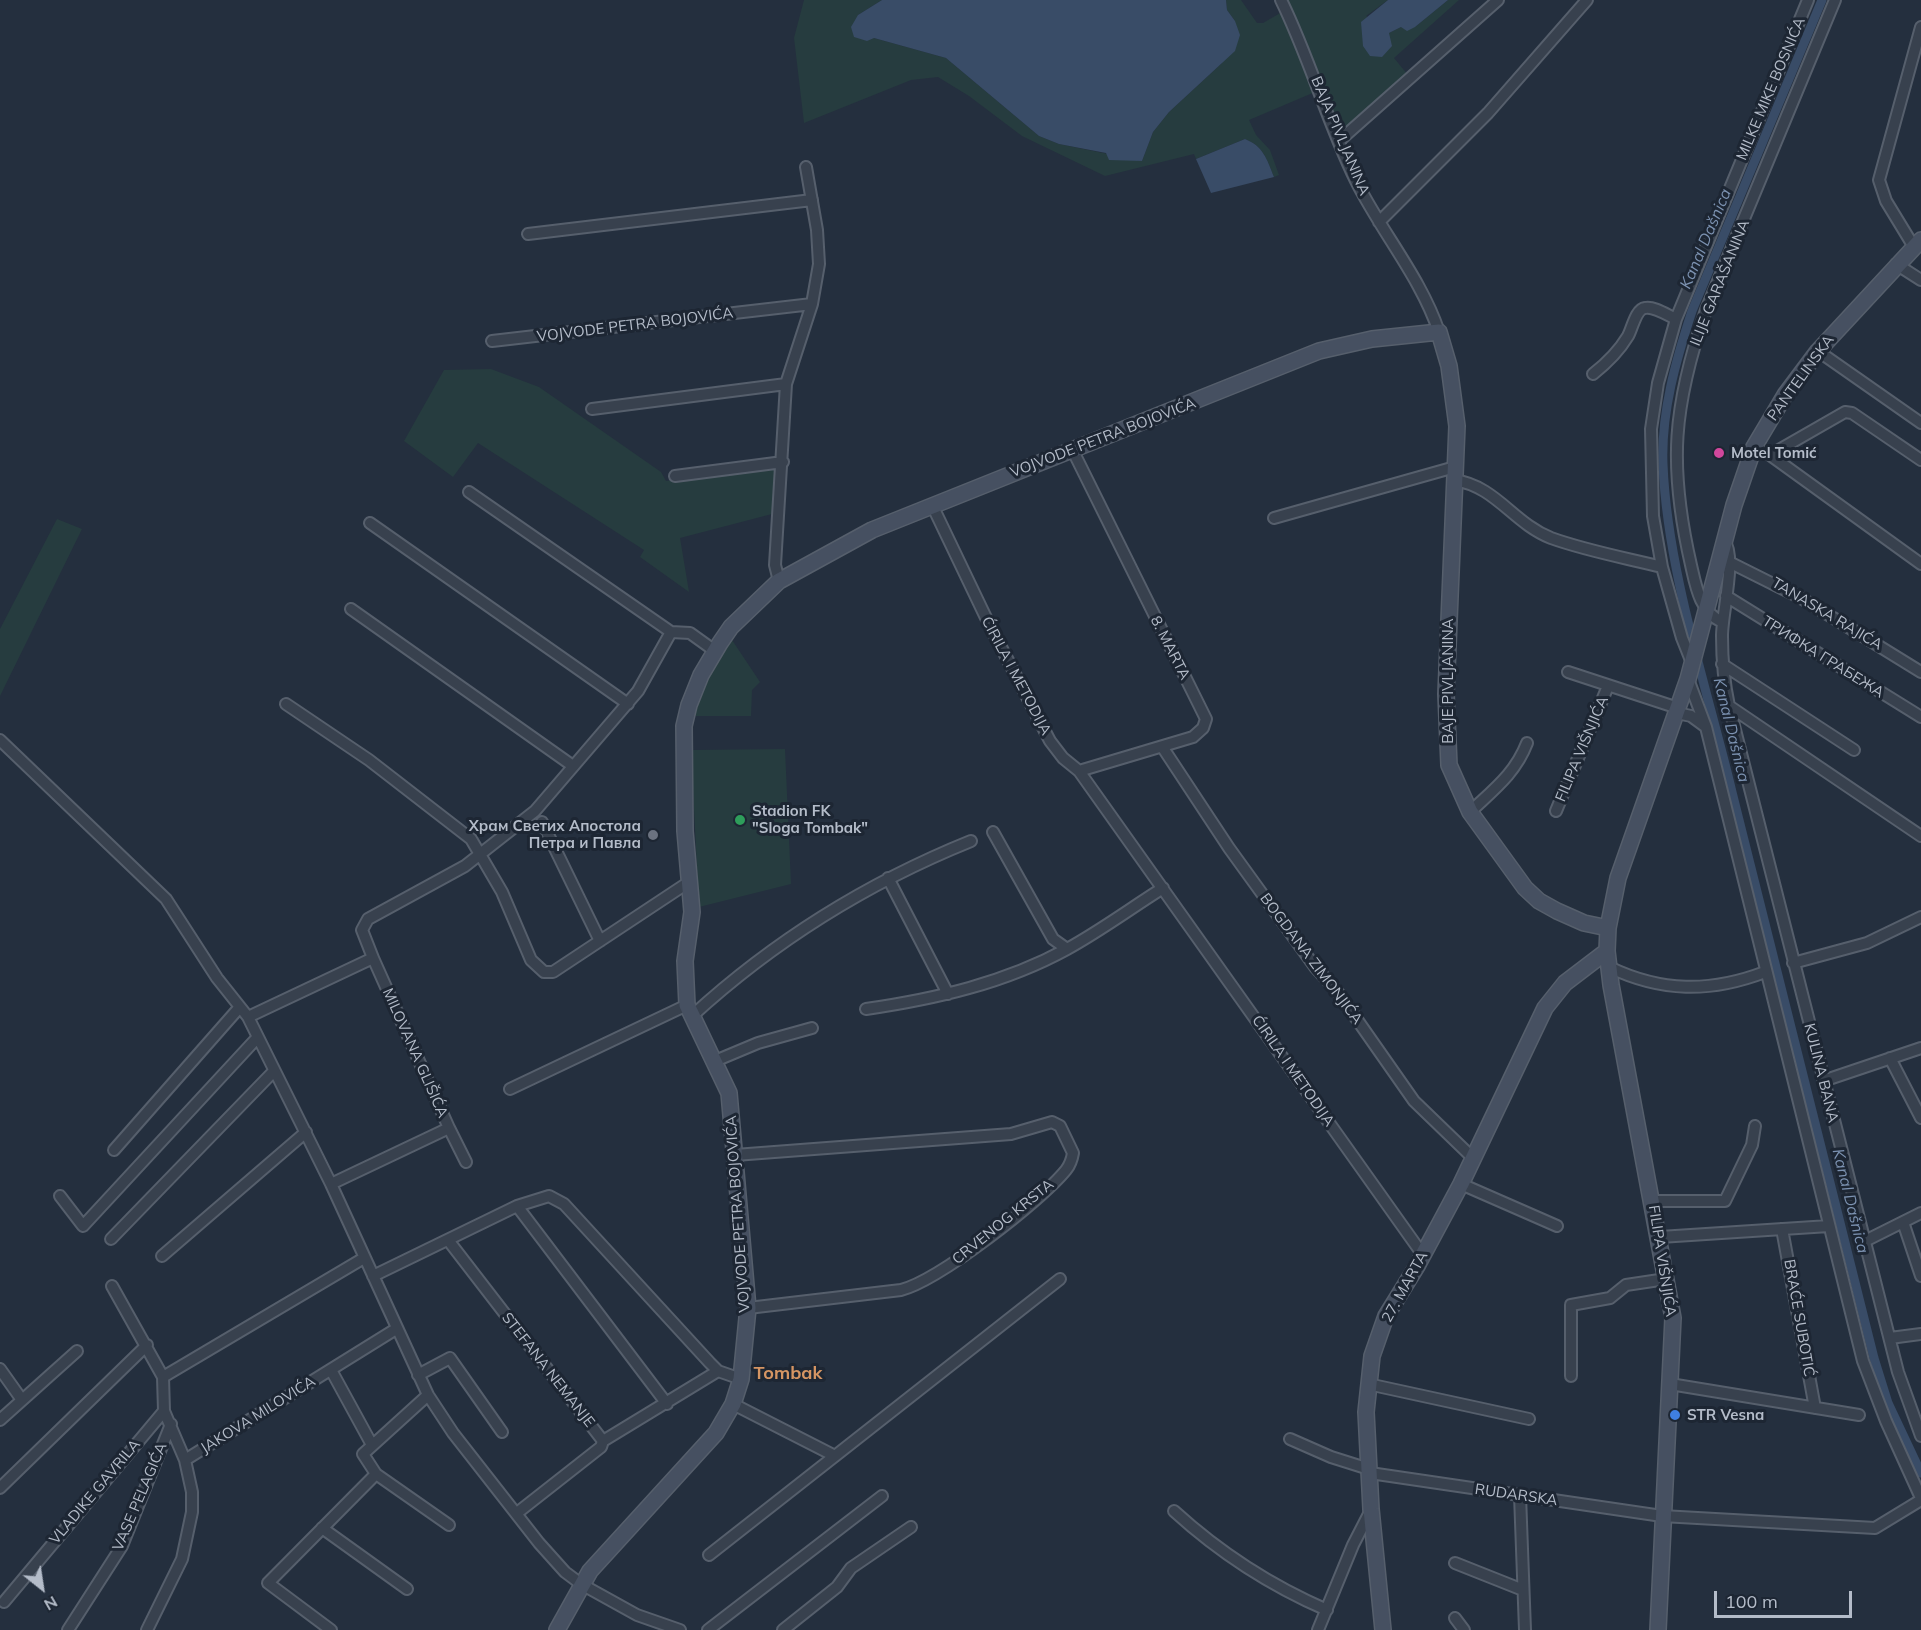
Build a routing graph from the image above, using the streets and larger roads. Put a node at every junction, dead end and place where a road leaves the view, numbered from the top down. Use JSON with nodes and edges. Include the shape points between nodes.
{"nodes":[{"id":1,"x":1281,"y":0,"type":"edge"},
{"id":2,"x":1498,"y":0,"type":"edge"},
{"id":3,"x":1587,"y":0,"type":"edge"},
{"id":4,"x":1808,"y":0,"type":"edge"},
{"id":5,"x":1835,"y":0,"type":"edge"},
{"id":6,"x":1921,"y":27,"type":"edge"},
{"id":7,"x":1339,"y":141,"type":"junction"},
{"id":8,"x":806,"y":166,"type":"dead end"},
{"id":9,"x":812,"y":200,"type":"junction"},
{"id":10,"x":1379,"y":222,"type":"junction"},
{"id":11,"x":528,"y":234,"type":"dead end"},
{"id":12,"x":1917,"y":243,"type":"edge"},
{"id":13,"x":1896,"y":264,"type":"junction"},
{"id":14,"x":1921,"y":280,"type":"edge"},
{"id":15,"x":812,"y":304,"type":"junction"},
{"id":16,"x":1676,"y":319,"type":"junction"},
{"id":17,"x":1439,"y":333,"type":"junction"},
{"id":18,"x":492,"y":341,"type":"dead end"},
{"id":19,"x":1818,"y":351,"type":"junction"},
{"id":20,"x":1593,"y":374,"type":"dead end"},
{"id":21,"x":786,"y":384,"type":"junction"},
{"id":22,"x":592,"y":409,"type":"dead end"},
{"id":23,"x":1921,"y":423,"type":"edge"},
{"id":24,"x":1754,"y":447,"type":"junction"},
{"id":25,"x":1072,"y":449,"type":"junction"},
{"id":26,"x":1770,"y":455,"type":"junction"},
{"id":27,"x":1921,"y":460,"type":"edge"},
{"id":28,"x":783,"y":462,"type":"junction"},
{"id":29,"x":1455,"y":474,"type":"junction"},
{"id":30,"x":675,"y":476,"type":"dead end"},
{"id":31,"x":469,"y":492,"type":"dead end"},
{"id":32,"x":933,"y":507,"type":"junction"},
{"id":33,"x":1274,"y":518,"type":"dead end"},
{"id":34,"x":370,"y":523,"type":"dead end"},
{"id":35,"x":1724,"y":539,"type":"junction"},
{"id":36,"x":1729,"y":562,"type":"junction"},
{"id":37,"x":1921,"y":564,"type":"edge"},
{"id":38,"x":1662,"y":567,"type":"junction"},
{"id":39,"x":779,"y":581,"type":"junction"},
{"id":40,"x":1726,"y":596,"type":"junction"},
{"id":41,"x":351,"y":609,"type":"dead end"},
{"id":42,"x":1707,"y":613,"type":"junction"},
{"id":43,"x":1722,"y":622,"type":"junction"},
{"id":44,"x":671,"y":632,"type":"junction"},
{"id":45,"x":715,"y":651,"type":"junction"},
{"id":46,"x":1692,"y":663,"type":"junction"},
{"id":47,"x":1722,"y":664,"type":"junction"},
{"id":48,"x":1568,"y":672,"type":"dead end"},
{"id":49,"x":1921,"y":672,"type":"edge"},
{"id":50,"x":1688,"y":679,"type":"junction"},
{"id":51,"x":1608,"y":686,"type":"junction"},
{"id":52,"x":286,"y":704,"type":"dead end"},
{"id":53,"x":628,"y":704,"type":"junction"},
{"id":54,"x":1729,"y":706,"type":"junction"},
{"id":55,"x":1677,"y":710,"type":"junction"},
{"id":56,"x":1921,"y":717,"type":"edge"},
{"id":57,"x":1706,"y":727,"type":"junction"},
{"id":58,"x":0,"y":740,"type":"edge"},
{"id":59,"x":1527,"y":743,"type":"dead end"},
{"id":60,"x":1163,"y":748,"type":"junction"},
{"id":61,"x":1854,"y":750,"type":"dead end"},
{"id":62,"x":573,"y":766,"type":"junction"},
{"id":63,"x":1079,"y":771,"type":"junction"},
{"id":64,"x":1556,"y":811,"type":"dead end"},
{"id":65,"x":1470,"y":812,"type":"junction"},
{"id":66,"x":542,"y":822,"type":"dead end"},
{"id":67,"x":993,"y":832,"type":"dead end"},
{"id":68,"x":1921,"y":836,"type":"edge"},
{"id":69,"x":971,"y":841,"type":"dead end"},
{"id":70,"x":481,"y":852,"type":"junction"},
{"id":71,"x":888,"y":878,"type":"junction"},
{"id":72,"x":689,"y":882,"type":"junction"},
{"id":73,"x":1163,"y":888,"type":"junction"},
{"id":74,"x":1921,"y":917,"type":"edge"},
{"id":75,"x":1608,"y":928,"type":"junction"},
{"id":76,"x":600,"y":941,"type":"junction"},
{"id":77,"x":1067,"y":949,"type":"junction"},
{"id":78,"x":1607,"y":951,"type":"junction"},
{"id":79,"x":373,"y":957,"type":"junction"},
{"id":80,"x":1793,"y":963,"type":"junction"},
{"id":81,"x":1609,"y":967,"type":"junction"},
{"id":82,"x":1765,"y":972,"type":"junction"},
{"id":83,"x":948,"y":994,"type":"junction"},
{"id":84,"x":239,"y":1008,"type":"junction"},
{"id":85,"x":866,"y":1009,"type":"dead end"},
{"id":86,"x":690,"y":1010,"type":"junction"},
{"id":87,"x":248,"y":1017,"type":"junction"},
{"id":88,"x":812,"y":1028,"type":"dead end"},
{"id":89,"x":257,"y":1038,"type":"junction"},
{"id":90,"x":1921,"y":1048,"type":"edge"},
{"id":91,"x":1890,"y":1058,"type":"junction"},
{"id":92,"x":715,"y":1061,"type":"junction"},
{"id":93,"x":274,"y":1071,"type":"junction"},
{"id":94,"x":1823,"y":1080,"type":"junction"},
{"id":95,"x":510,"y":1089,"type":"dead end"},
{"id":96,"x":1921,"y":1118,"type":"edge"},
{"id":97,"x":1755,"y":1126,"type":"dead end"},
{"id":98,"x":449,"y":1128,"type":"junction"},
{"id":99,"x":306,"y":1132,"type":"junction"},
{"id":100,"x":114,"y":1150,"type":"dead end"},
{"id":101,"x":735,"y":1155,"type":"junction"},
{"id":102,"x":1473,"y":1158,"type":"junction"},
{"id":103,"x":466,"y":1162,"type":"dead end"},
{"id":104,"x":332,"y":1184,"type":"junction"},
{"id":105,"x":1461,"y":1184,"type":"junction"},
{"id":106,"x":60,"y":1196,"type":"dead end"},
{"id":107,"x":1652,"y":1201,"type":"junction"},
{"id":108,"x":517,"y":1206,"type":"junction"},
{"id":109,"x":1921,"y":1213,"type":"edge"},
{"id":110,"x":1903,"y":1222,"type":"junction"},
{"id":111,"x":1557,"y":1226,"type":"dead end"},
{"id":112,"x":1829,"y":1226,"type":"junction"},
{"id":113,"x":1782,"y":1229,"type":"junction"},
{"id":114,"x":1660,"y":1237,"type":"junction"},
{"id":115,"x":111,"y":1239,"type":"dead end"},
{"id":116,"x":448,"y":1240,"type":"junction"},
{"id":117,"x":1865,"y":1241,"type":"junction"},
{"id":118,"x":1423,"y":1255,"type":"junction"},
{"id":119,"x":162,"y":1256,"type":"dead end"},
{"id":120,"x":364,"y":1258,"type":"junction"},
{"id":121,"x":373,"y":1276,"type":"junction"},
{"id":122,"x":1921,"y":1276,"type":"edge"},
{"id":123,"x":1060,"y":1279,"type":"dead end"},
{"id":124,"x":1666,"y":1279,"type":"junction"},
{"id":125,"x":112,"y":1286,"type":"dead end"},
{"id":126,"x":747,"y":1308,"type":"junction"},
{"id":127,"x":396,"y":1329,"type":"junction"},
{"id":128,"x":1921,"y":1334,"type":"edge"},
{"id":129,"x":1890,"y":1338,"type":"junction"},
{"id":130,"x":147,"y":1345,"type":"junction"},
{"id":131,"x":77,"y":1351,"type":"dead end"},
{"id":132,"x":0,"y":1369,"type":"edge"},
{"id":133,"x":331,"y":1370,"type":"junction"},
{"id":134,"x":718,"y":1371,"type":"junction"},
{"id":135,"x":418,"y":1375,"type":"junction"},
{"id":136,"x":1571,"y":1376,"type":"dead end"},
{"id":137,"x":163,"y":1377,"type":"junction"},
{"id":138,"x":741,"y":1379,"type":"junction"},
{"id":139,"x":1368,"y":1384,"type":"junction"},
{"id":140,"x":1670,"y":1384,"type":"junction"},
{"id":141,"x":428,"y":1395,"type":"junction"},
{"id":142,"x":22,"y":1400,"type":"junction"},
{"id":143,"x":667,"y":1404,"type":"junction"},
{"id":144,"x":734,"y":1404,"type":"junction"},
{"id":145,"x":1815,"y":1408,"type":"junction"},
{"id":146,"x":164,"y":1411,"type":"junction"},
{"id":147,"x":1859,"y":1415,"type":"dead end"},
{"id":148,"x":1528,"y":1419,"type":"dead end"},
{"id":149,"x":0,"y":1420,"type":"edge"},
{"id":150,"x":171,"y":1424,"type":"junction"},
{"id":151,"x":502,"y":1432,"type":"dead end"},
{"id":152,"x":1921,"y":1436,"type":"edge"},
{"id":153,"x":1290,"y":1439,"type":"dead end"},
{"id":154,"x":603,"y":1441,"type":"junction"},
{"id":155,"x":372,"y":1445,"type":"junction"},
{"id":156,"x":835,"y":1456,"type":"junction"},
{"id":157,"x":185,"y":1460,"type":"junction"},
{"id":158,"x":1369,"y":1471,"type":"junction"},
{"id":159,"x":375,"y":1474,"type":"junction"},
{"id":160,"x":0,"y":1488,"type":"edge"},
{"id":161,"x":1520,"y":1495,"type":"junction"},
{"id":162,"x":882,"y":1496,"type":"dead end"},
{"id":163,"x":1921,"y":1499,"type":"edge"},
{"id":164,"x":1371,"y":1509,"type":"junction"},
{"id":165,"x":1174,"y":1510,"type":"dead end"},
{"id":166,"x":518,"y":1513,"type":"junction"},
{"id":167,"x":1662,"y":1516,"type":"junction"},
{"id":168,"x":449,"y":1525,"type":"dead end"},
{"id":169,"x":911,"y":1527,"type":"dead end"},
{"id":170,"x":322,"y":1528,"type":"junction"},
{"id":171,"x":709,"y":1555,"type":"dead end"},
{"id":172,"x":1455,"y":1563,"type":"dead end"},
{"id":173,"x":581,"y":1584,"type":"junction"},
{"id":174,"x":407,"y":1589,"type":"dead end"},
{"id":175,"x":1523,"y":1590,"type":"junction"},
{"id":176,"x":4,"y":1602,"type":"dead end"},
{"id":177,"x":1327,"y":1610,"type":"junction"},
{"id":178,"x":1455,"y":1618,"type":"dead end"},
{"id":179,"x":68,"y":1630,"type":"edge"},
{"id":180,"x":147,"y":1630,"type":"edge"},
{"id":181,"x":331,"y":1630,"type":"edge"},
{"id":182,"x":557,"y":1630,"type":"edge"},
{"id":183,"x":680,"y":1630,"type":"edge"},
{"id":184,"x":708,"y":1630,"type":"edge"},
{"id":185,"x":783,"y":1630,"type":"edge"},
{"id":186,"x":1318,"y":1630,"type":"edge"},
{"id":187,"x":1383,"y":1630,"type":"edge"},
{"id":188,"x":1464,"y":1630,"type":"edge"},
{"id":189,"x":1525,"y":1630,"type":"edge"},
{"id":190,"x":1658,"y":1630,"type":"edge"}],
"edges":[{"from":1,"to":7,"type":"street","name":"BAJA PIVLJANINA","via":[[1300,38]]},
{"from":2,"to":7,"type":"street"},
{"from":3,"to":10,"type":"street","via":[[1488,112]]},
{"from":4,"to":16,"type":"street","name":"MILKE MIKE BOSNIĆA"},
{"from":5,"to":42,"type":"street","name":"ILIJE GARAŠANINA","via":[[1706,310],[1684,385],[1675,449],[1678,492],[1695,583]]},
{"from":6,"to":12,"type":"street","via":[[1879,180],[1886,201]]},
{"from":7,"to":10,"type":"street","name":"BAJA PIVLJANINA"},
{"from":8,"to":9,"type":"street"},
{"from":9,"to":11,"type":"street"},
{"from":9,"to":15,"type":"street","via":[[819,246]]},
{"from":10,"to":17,"type":"street","name":"BAJA PIVLJANINA","via":[[1430,305]]},
{"from":12,"to":13,"type":"street","name":"PANTELINSKA"},
{"from":13,"to":14,"type":"street"},
{"from":13,"to":19,"type":"street","name":"PANTELINSKA"},
{"from":15,"to":18,"type":"street","name":"VOJVODE PETRA BOJOVIĆA"},
{"from":15,"to":21,"type":"street"},
{"from":16,"to":20,"type":"street","via":[[1656,310],[1640,310],[1616,353]]},
{"from":16,"to":38,"type":"street","name":"MILKE MIKE BOSNIĆA","via":[[1658,383],[1651,429],[1653,516]]},
{"from":17,"to":25,"type":"street","name":"VOJVODE PETRA BOJOVIĆA","via":[[1372,339],[1319,351]]},
{"from":17,"to":29,"type":"street","name":"BAJE PIVLJANINA","via":[[1455,402]]},
{"from":19,"to":23,"type":"street"},
{"from":19,"to":24,"type":"street","name":"PANTELINSKA","via":[[1785,395]]},
{"from":21,"to":22,"type":"street"},
{"from":21,"to":28,"type":"street"},
{"from":24,"to":26,"type":"street"},
{"from":24,"to":35,"type":"street","name":"PANTELINSKA"},
{"from":25,"to":32,"type":"street","name":"VOJVODE PETRA BOJOVIĆA"},
{"from":25,"to":60,"type":"street","name":"8. MARTA","via":[[1206,719],[1193,737]]},
{"from":26,"to":27,"type":"street","via":[[1845,412]]},
{"from":26,"to":37,"type":"street"},
{"from":28,"to":30,"type":"street"},
{"from":28,"to":39,"type":"street","via":[[775,565]]},
{"from":29,"to":33,"type":"street"},
{"from":29,"to":38,"type":"street","via":[[1484,489],[1525,525],[1551,538]]},
{"from":29,"to":65,"type":"street","name":"BAJE PIVLJANINA","via":[[1446,733],[1449,765]]},
{"from":31,"to":44,"type":"street"},
{"from":32,"to":39,"type":"street","name":"VOJVODE PETRA BOJOVIĆA","via":[[872,530]]},
{"from":32,"to":63,"type":"street","name":"ĆIRILA I METODIJA","via":[[1050,741]]},
{"from":34,"to":53,"type":"street"},
{"from":35,"to":36,"type":"street","name":"KULINA BANA"},
{"from":35,"to":42,"type":"street","name":"PANTELINSKA"},
{"from":36,"to":40,"type":"street","name":"KULINA BANA"},
{"from":36,"to":49,"type":"street","name":"TANASKA RAJIĆA","via":[[1802,598]]},
{"from":38,"to":46,"type":"street","name":"MILKE MIKE BOSNIĆA"},
{"from":39,"to":45,"type":"street","name":"VOJVODE PETRA BOJOVIĆA","via":[[732,627]]},
{"from":40,"to":43,"type":"street","name":"KULINA BANA"},
{"from":40,"to":56,"type":"street","name":"ТРИФКА ГРАБЕЖА"},
{"from":41,"to":62,"type":"street"},
{"from":42,"to":43,"type":"street"},
{"from":42,"to":46,"type":"street","name":"PANTELINSKA"},
{"from":43,"to":47,"type":"street","name":"KULINA BANA"},
{"from":44,"to":45,"type":"street","via":[[690,633]]},
{"from":44,"to":53,"type":"street"},
{"from":45,"to":72,"type":"street","name":"VOJVODE PETRA BOJOVIĆA","via":[[688,705],[684,726]]},
{"from":46,"to":50,"type":"street","name":"FILIPA VIŠNJIĆA"},
{"from":47,"to":54,"type":"street","name":"KULINA BANA"},
{"from":47,"to":61,"type":"street"},
{"from":48,"to":51,"type":"street","name":"FILIPA VIŠNJIĆA"},
{"from":50,"to":55,"type":"street","name":"FILIPA VIŠNJIĆA"},
{"from":50,"to":57,"type":"street"},
{"from":51,"to":55,"type":"street","name":"FILIPA VIŠNJIĆA"},
{"from":51,"to":64,"type":"street","name":"FILIPA VIŠNJIĆA"},
{"from":52,"to":70,"type":"street","via":[[448,818]]},
{"from":53,"to":62,"type":"street"},
{"from":54,"to":68,"type":"street"},
{"from":54,"to":80,"type":"street","name":"KULINA BANA"},
{"from":55,"to":57,"type":"street"},
{"from":55,"to":75,"type":"street","name":"FILIPA VIŠNJIĆA","via":[[1624,861]]},
{"from":57,"to":82,"type":"street"},
{"from":58,"to":84,"type":"street","via":[[166,899]]},
{"from":59,"to":65,"type":"street","via":[[1520,761],[1503,783]]},
{"from":60,"to":63,"type":"street","name":"8. MARTA"},
{"from":60,"to":102,"type":"street","name":"BOGDANA ZIMONJIĆA","via":[[1229,848],[1414,1101]]},
{"from":62,"to":70,"type":"street","via":[[536,811]]},
{"from":63,"to":73,"type":"street","name":"ĆIRILA I METODIJA"},
{"from":65,"to":75,"type":"street","name":"BAJE PIVLJANINA","via":[[1510,870],[1539,901],[1584,924]]},
{"from":66,"to":76,"type":"street"},
{"from":67,"to":77,"type":"street","via":[[1053,939]]},
{"from":69,"to":71,"type":"street"},
{"from":70,"to":76,"type":"street","via":[[536,967],[553,972]]},
{"from":70,"to":79,"type":"street","name":"MILOVANA GLIŠIĆA","via":[[442,881],[368,919],[362,930]]},
{"from":71,"to":83,"type":"street"},
{"from":71,"to":86,"type":"street","via":[[785,940]]},
{"from":72,"to":76,"type":"street"},
{"from":72,"to":86,"type":"street","name":"VOJVODE PETRA BOJOVIĆA","via":[[692,912],[685,961]]},
{"from":73,"to":77,"type":"street"},
{"from":73,"to":118,"type":"street","name":"ĆIRILA I METODIJA"},
{"from":74,"to":80,"type":"street","via":[[1867,943]]},
{"from":75,"to":78,"type":"street","name":"FILIPA VIŠNJIĆA"},
{"from":77,"to":83,"type":"street","via":[[1021,970]]},
{"from":78,"to":81,"type":"street","name":"FILIPA VIŠNJIĆA"},
{"from":78,"to":102,"type":"street","name":"27. MARTA","via":[[1565,983],[1545,1008]]},
{"from":79,"to":87,"type":"street"},
{"from":79,"to":98,"type":"street","name":"MILOVANA GLIŠIĆA"},
{"from":80,"to":94,"type":"street","name":"KULINA BANA"},
{"from":81,"to":82,"type":"street","via":[[1652,984],[1698,988],[1732,984]]},
{"from":81,"to":107,"type":"street","name":"FILIPA VIŠNJIĆA"},
{"from":82,"to":112,"type":"street"},
{"from":83,"to":85,"type":"street"},
{"from":84,"to":87,"type":"street"},
{"from":84,"to":100,"type":"street"},
{"from":86,"to":92,"type":"street","name":"VOJVODE PETRA BOJOVIĆA"},
{"from":86,"to":95,"type":"street"},
{"from":87,"to":89,"type":"street"},
{"from":88,"to":92,"type":"street"},
{"from":89,"to":93,"type":"street"},
{"from":89,"to":106,"type":"street","via":[[83,1226]]},
{"from":90,"to":91,"type":"street"},
{"from":91,"to":94,"type":"street"},
{"from":91,"to":96,"type":"street"},
{"from":92,"to":101,"type":"street","name":"VOJVODE PETRA BOJOVIĆA","via":[[729,1093]]},
{"from":93,"to":99,"type":"street"},
{"from":93,"to":115,"type":"street"},
{"from":94,"to":117,"type":"street","name":"KULINA BANA"},
{"from":97,"to":107,"type":"street","via":[[1752,1144],[1725,1202]]},
{"from":98,"to":103,"type":"street"},
{"from":98,"to":104,"type":"street","name":"MILOVANA GLIŠIĆA"},
{"from":99,"to":104,"type":"street"},
{"from":99,"to":119,"type":"street"},
{"from":101,"to":126,"type":"street","name":"VOJVODE PETRA BOJOVIĆA"},
{"from":101,"to":126,"type":"street","name":"CRVENOG KRSTA","via":[[1011,1134],[1052,1122],[1060,1126],[1073,1153],[1066,1170],[1042,1194],[925,1281],[901,1290]]},
{"from":102,"to":105,"type":"street","name":"27. MARTA"},
{"from":104,"to":120,"type":"street"},
{"from":105,"to":111,"type":"street"},
{"from":105,"to":118,"type":"street","name":"27. MARTA"},
{"from":107,"to":114,"type":"street","name":"FILIPA VIŠNJIĆA"},
{"from":108,"to":116,"type":"street"},
{"from":108,"to":134,"type":"street","via":[[549,1196],[564,1204]]},
{"from":108,"to":143,"type":"street"},
{"from":109,"to":110,"type":"street"},
{"from":110,"to":117,"type":"street"},
{"from":110,"to":122,"type":"street"},
{"from":112,"to":113,"type":"street"},
{"from":112,"to":163,"type":"street","via":[[1863,1361]]},
{"from":113,"to":114,"type":"street"},
{"from":113,"to":145,"type":"street","name":"BRAĆE SUBOTIĆ"},
{"from":114,"to":124,"type":"street","name":"FILIPA VIŠNJIĆA"},
{"from":116,"to":121,"type":"street"},
{"from":116,"to":154,"type":"street","name":"STEFANA NEMANJE"},
{"from":117,"to":129,"type":"street","name":"KULINA BANA"},
{"from":118,"to":139,"type":"street","name":"27. MARTA","via":[[1386,1316],[1372,1356]]},
{"from":120,"to":121,"type":"street"},
{"from":120,"to":137,"type":"street"},
{"from":121,"to":127,"type":"street"},
{"from":123,"to":156,"type":"street"},
{"from":124,"to":136,"type":"street","via":[[1626,1284],[1610,1298],[1571,1305]]},
{"from":124,"to":140,"type":"street","name":"FILIPA VIŠNJIĆA","via":[[1673,1318]]},
{"from":125,"to":130,"type":"street"},
{"from":126,"to":138,"type":"street","name":"VOJVODE PETRA BOJOVIĆA"},
{"from":127,"to":133,"type":"street","name":"JAKOVA MILOVIĆA"},
{"from":127,"to":135,"type":"street"},
{"from":128,"to":129,"type":"street"},
{"from":129,"to":152,"type":"street","name":"KULINA BANA"},
{"from":130,"to":137,"type":"street"},
{"from":130,"to":160,"type":"street"},
{"from":131,"to":142,"type":"street"},
{"from":132,"to":142,"type":"street"},
{"from":133,"to":155,"type":"street","name":"JAKOVA MILOVIĆA"},
{"from":133,"to":157,"type":"street","name":"JAKOVA MILOVIĆA"},
{"from":134,"to":138,"type":"street"},
{"from":134,"to":143,"type":"street","name":"STEFANA NEMANJE"},
{"from":135,"to":141,"type":"street"},
{"from":135,"to":151,"type":"street","via":[[450,1358]]},
{"from":137,"to":146,"type":"street"},
{"from":138,"to":144,"type":"street","name":"VOJVODE PETRA BOJOVIĆA"},
{"from":139,"to":148,"type":"street"},
{"from":139,"to":158,"type":"street","name":"27. MARTA"},
{"from":140,"to":145,"type":"street"},
{"from":140,"to":167,"type":"street","name":"FILIPA VIŠNJIĆA"},
{"from":141,"to":155,"type":"street"},
{"from":141,"to":166,"type":"street","via":[[453,1433]]},
{"from":142,"to":149,"type":"street"},
{"from":143,"to":154,"type":"street","name":"STEFANA NEMANJE"},
{"from":144,"to":156,"type":"street"},
{"from":144,"to":173,"type":"street","name":"VOJVODE PETRA BOJOVIĆA","via":[[716,1433]]},
{"from":145,"to":147,"type":"street"},
{"from":146,"to":150,"type":"street"},
{"from":146,"to":176,"type":"street","name":"VLADIKE GAVRILA"},
{"from":150,"to":157,"type":"street"},
{"from":150,"to":179,"type":"street","name":"VASE PELAGIĆA","via":[[122,1546]]},
{"from":153,"to":158,"type":"street"},
{"from":154,"to":166,"type":"street","via":[[601,1447]]},
{"from":155,"to":159,"type":"street","name":"JAKOVA MILOVIĆA","via":[[363,1454]]},
{"from":156,"to":171,"type":"street"},
{"from":157,"to":180,"type":"street","via":[[192,1492],[186,1544]]},
{"from":158,"to":161,"type":"street","name":"RUDARSKA"},
{"from":158,"to":164,"type":"street","name":"27. MARTA"},
{"from":159,"to":168,"type":"street"},
{"from":159,"to":170,"type":"street"},
{"from":161,"to":167,"type":"street","name":"RUDARSKA"},
{"from":161,"to":175,"type":"street"},
{"from":162,"to":184,"type":"street"},
{"from":163,"to":167,"type":"street","name":"RUDARSKA","via":[[1875,1528]]},
{"from":164,"to":177,"type":"street"},
{"from":164,"to":187,"type":"street","name":"27. MARTA"},
{"from":165,"to":177,"type":"street","via":[[1245,1568]]},
{"from":166,"to":173,"type":"street","via":[[539,1543]]},
{"from":167,"to":190,"type":"street","name":"FILIPA VIŠNJIĆA"},
{"from":169,"to":185,"type":"street","via":[[851,1568],[837,1587]]},
{"from":170,"to":174,"type":"street"},
{"from":170,"to":181,"type":"street","via":[[268,1583]]},
{"from":172,"to":175,"type":"street"},
{"from":173,"to":182,"type":"street","name":"VOJVODE PETRA BOJOVIĆA"},
{"from":173,"to":183,"type":"street","via":[[637,1615]]},
{"from":175,"to":189,"type":"street"},
{"from":177,"to":186,"type":"street"},
{"from":178,"to":188,"type":"street"}]}
